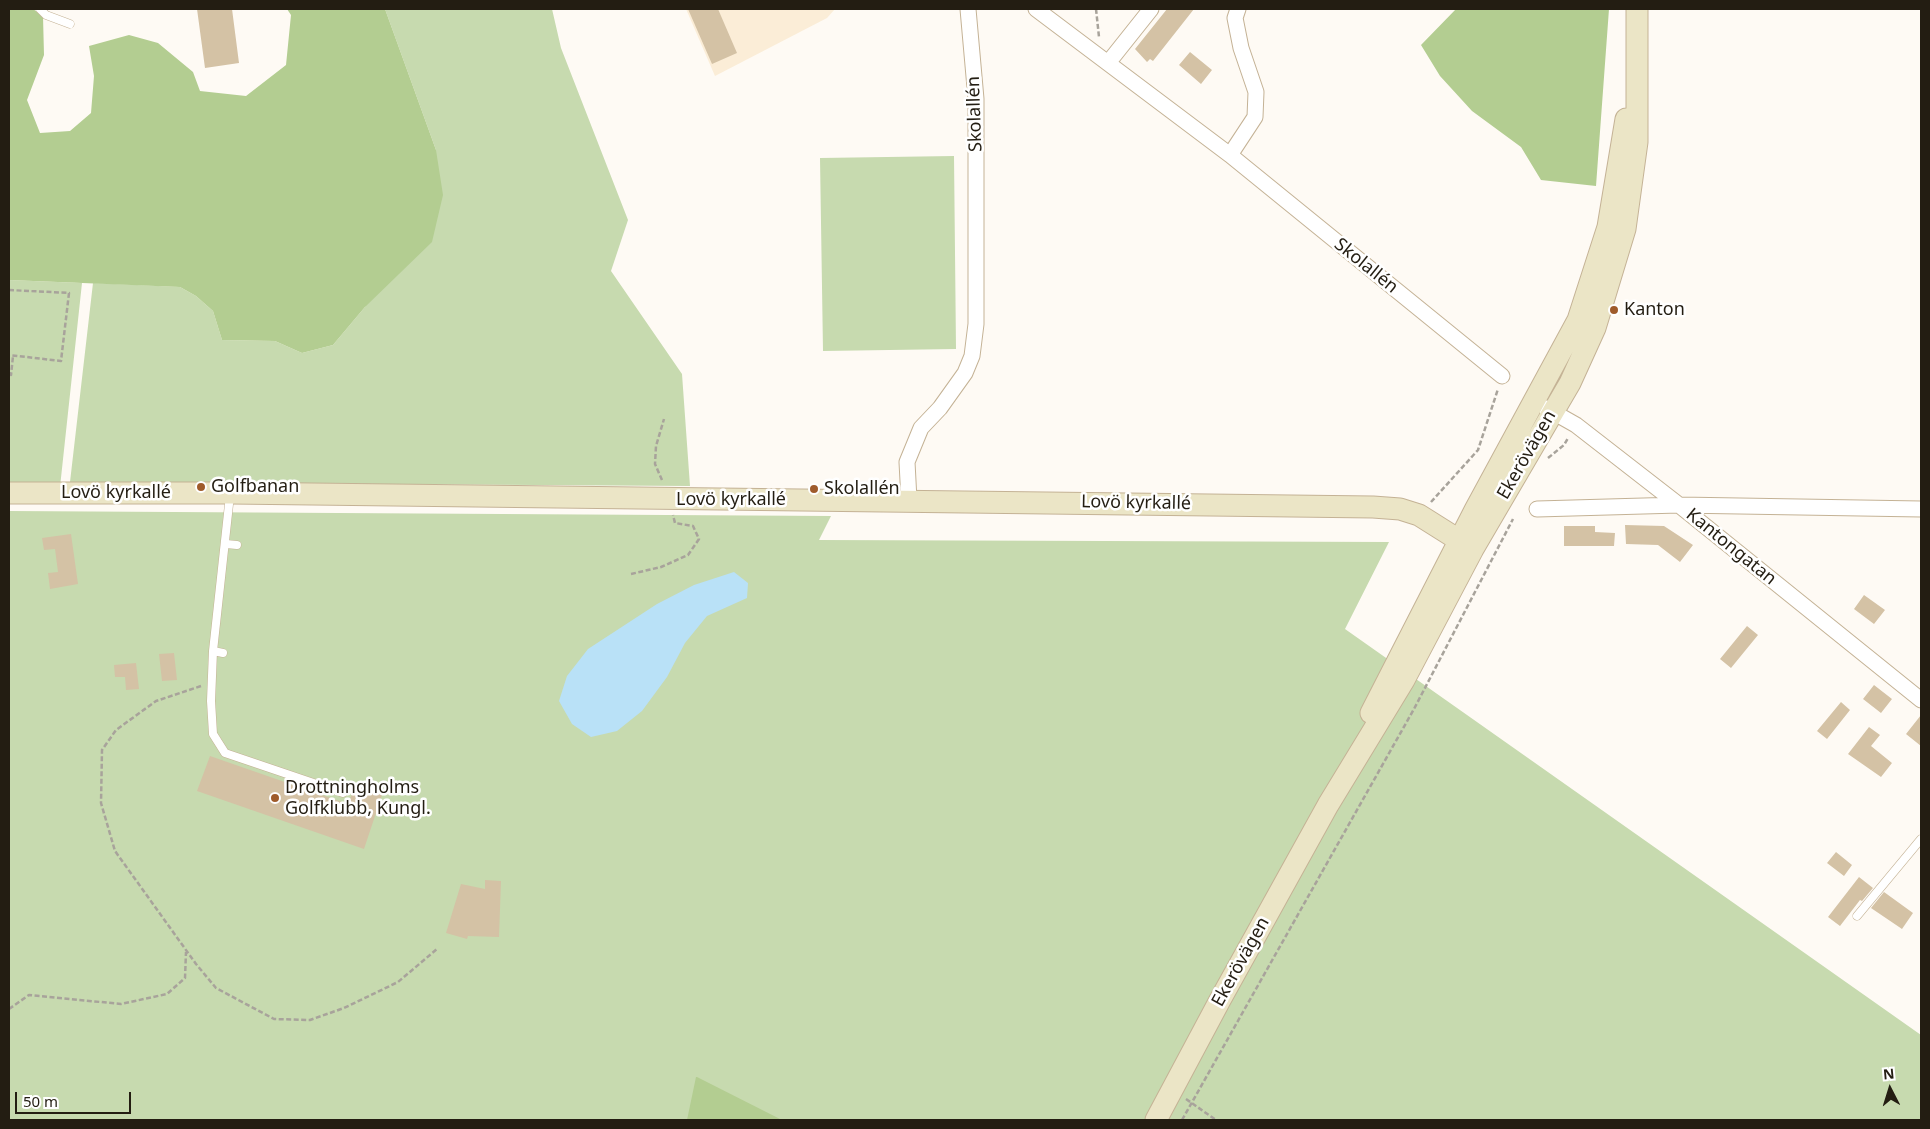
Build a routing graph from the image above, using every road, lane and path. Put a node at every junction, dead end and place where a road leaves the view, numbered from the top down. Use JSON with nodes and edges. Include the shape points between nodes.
{"nodes":[{"id":1,"x":40,"y":9,"type":"edge"},
{"id":2,"x":968,"y":9,"type":"edge"},
{"id":3,"x":1036,"y":9,"type":"edge"},
{"id":4,"x":1096,"y":9,"type":"edge"},
{"id":5,"x":1150,"y":9,"type":"edge"},
{"id":6,"x":1238,"y":9,"type":"edge"},
{"id":7,"x":1637,"y":9,"type":"edge"},
{"id":8,"x":70,"y":24,"type":"dead end"},
{"id":9,"x":1105,"y":60,"type":"junction"},
{"id":10,"x":1230,"y":155,"type":"junction"},
{"id":11,"x":9,"y":290,"type":"edge"},
{"id":12,"x":9,"y":355,"type":"edge"},
{"id":13,"x":13,"y":356,"type":"junction"},
{"id":14,"x":9,"y":374,"type":"edge"},
{"id":15,"x":1502,"y":376,"type":"joint"},
{"id":16,"x":1544,"y":406,"type":"junction"},
{"id":17,"x":664,"y":419,"type":"dead end"},
{"id":18,"x":1576,"y":425,"type":"junction"},
{"id":19,"x":1542,"y":463,"type":"dead end"},
{"id":20,"x":9,"y":493,"type":"edge"},
{"id":21,"x":230,"y":493,"type":"junction"},
{"id":22,"x":670,"y":500,"type":"junction"},
{"id":23,"x":909,"y":500,"type":"junction"},
{"id":24,"x":1679,"y":505,"type":"junction"},
{"id":25,"x":1537,"y":509,"type":"dead end"},
{"id":26,"x":1921,"y":509,"type":"edge"},
{"id":27,"x":1418,"y":515,"type":"junction"},
{"id":28,"x":1515,"y":516,"type":"dead end"},
{"id":29,"x":226,"y":544,"type":"junction"},
{"id":30,"x":238,"y":545,"type":"dead end"},
{"id":31,"x":1466,"y":545,"type":"junction"},
{"id":32,"x":631,"y":574,"type":"dead end"},
{"id":33,"x":213,"y":651,"type":"junction"},
{"id":34,"x":223,"y":653,"type":"dead end"},
{"id":35,"x":211,"y":682,"type":"junction"},
{"id":36,"x":1921,"y":700,"type":"edge"},
{"id":37,"x":342,"y":793,"type":"dead end"},
{"id":38,"x":1921,"y":839,"type":"edge"},
{"id":39,"x":1857,"y":916,"type":"dead end"},
{"id":40,"x":437,"y":949,"type":"dead end"},
{"id":41,"x":186,"y":950,"type":"junction"},
{"id":42,"x":9,"y":1009,"type":"edge"},
{"id":43,"x":1173,"y":1090,"type":"junction"},
{"id":44,"x":1191,"y":1103,"type":"junction"},
{"id":45,"x":1156,"y":1120,"type":"edge"},
{"id":46,"x":1182,"y":1120,"type":"edge"},
{"id":47,"x":1216,"y":1120,"type":"edge"}],
"edges":[{"from":1,"to":8,"type":"lane"},
{"from":2,"to":23,"type":"street","name":"Skolallén","via":[[976,99],[976,324],[972,356],[960,380],[921,428],[907,462]]},
{"from":3,"to":9,"type":"street","name":"Skolallén"},
{"from":4,"to":9,"type":"path"},
{"from":5,"to":9,"type":"street"},
{"from":6,"to":10,"type":"street","via":[[1235,18],[1241,48],[1256,92],[1255,118]]},
{"from":7,"to":16,"type":"street","name":"Ekerövägen","via":[[1636,74],[1608,227],[1578,320]]},
{"from":9,"to":10,"type":"street","name":"Skolallén"},
{"from":10,"to":15,"type":"street","name":"Skolallén"},
{"from":11,"to":13,"type":"path","via":[[69,293],[61,361]]},
{"from":12,"to":13,"type":"path"},
{"from":13,"to":14,"type":"path"},
{"from":15,"to":27,"type":"path","via":[[1478,450]]},
{"from":16,"to":18,"type":"street","name":"Kantongatan"},
{"from":16,"to":31,"type":"street","name":"Ekerövägen"},
{"from":17,"to":22,"type":"path","via":[[656,446],[655,464],[670,491]]},
{"from":18,"to":19,"type":"path","via":[[1564,445]]},
{"from":18,"to":24,"type":"street","name":"Kantongatan"},
{"from":20,"to":21,"type":"street","name":"Lovö kyrkallé"},
{"from":21,"to":22,"type":"street","name":"Lovö kyrkallé"},
{"from":21,"to":29,"type":"lane"},
{"from":22,"to":23,"type":"street","name":"Lovö kyrkallé"},
{"from":22,"to":32,"type":"path","via":[[674,523],[693,526],[699,539],[688,555],[661,567]]},
{"from":23,"to":27,"type":"street","name":"Lovö kyrkallé","via":[[1373,507],[1400,509]]},
{"from":24,"to":25,"type":"street"},
{"from":24,"to":26,"type":"street"},
{"from":24,"to":36,"type":"street","name":"Kantongatan"},
{"from":27,"to":31,"type":"street","name":"Lovö kyrkallé"},
{"from":28,"to":44,"type":"path","via":[[1414,709]]},
{"from":29,"to":30,"type":"lane"},
{"from":29,"to":33,"type":"lane"},
{"from":31,"to":43,"type":"street","name":"Ekerövägen","via":[[1404,680],[1328,805]]},
{"from":33,"to":34,"type":"lane"},
{"from":33,"to":35,"type":"lane"},
{"from":35,"to":37,"type":"lane","via":[[213,734],[225,753]]},
{"from":35,"to":41,"type":"path","via":[[156,701],[116,730],[102,750],[101,802],[115,851]]},
{"from":38,"to":39,"type":"lane"},
{"from":40,"to":41,"type":"path","via":[[398,982],[310,1020],[274,1019],[216,988]]},
{"from":41,"to":42,"type":"path","via":[[185,978],[167,994],[121,1004],[29,994]]},
{"from":43,"to":44,"type":"path"},
{"from":43,"to":45,"type":"street","name":"Ekerövägen"},
{"from":44,"to":46,"type":"path"},
{"from":44,"to":47,"type":"path"}]}
